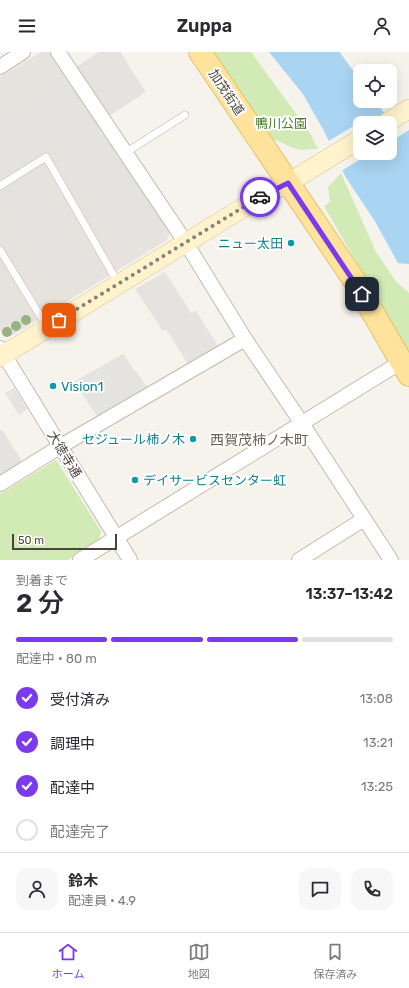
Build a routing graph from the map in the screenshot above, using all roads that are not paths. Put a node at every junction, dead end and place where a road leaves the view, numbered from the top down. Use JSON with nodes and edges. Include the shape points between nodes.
{"nodes":[{"id":1,"x":23,"y":52,"type":"edge"},
{"id":2,"x":58,"y":52,"type":"edge"},
{"id":3,"x":200,"y":52,"type":"edge"},
{"id":4,"x":0,"y":67,"type":"edge"},
{"id":5,"x":409,"y":109,"type":"edge"},
{"id":6,"x":185,"y":115,"type":"dead end"},
{"id":7,"x":397,"y":116,"type":"edge"},
{"id":8,"x":353,"y":143,"type":"edge"},
{"id":9,"x":125,"y":153,"type":"junction"},
{"id":10,"x":288,"y":183,"type":"junction"},
{"id":11,"x":0,"y":186,"type":"edge"},
{"id":12,"x":186,"y":243,"type":"junction"},
{"id":13,"x":0,"y":250,"type":"edge"},
{"id":14,"x":118,"y":283,"type":"junction"},
{"id":15,"x":47,"y":328,"type":"junction"},
{"id":16,"x":245,"y":339,"type":"junction"},
{"id":17,"x":1,"y":353,"type":"edge"},
{"id":18,"x":405,"y":368,"type":"edge"},
{"id":19,"x":302,"y":422,"type":"junction"},
{"id":20,"x":61,"y":446,"type":"junction"},
{"id":21,"x":0,"y":484,"type":"edge"},
{"id":22,"x":364,"y":519,"type":"junction"},
{"id":23,"x":115,"y":537,"type":"junction"},
{"id":24,"x":80,"y":560,"type":"edge"},
{"id":25,"x":130,"y":560,"type":"edge"},
{"id":26,"x":298,"y":560,"type":"edge"},
{"id":27,"x":391,"y":560,"type":"edge"}],
"edges":[{"from":1,"to":4,"type":"street"},
{"from":2,"to":9,"type":"street"},
{"from":3,"to":10,"type":"main road","name":"加茂街道"},
{"from":5,"to":7,"type":"street"},
{"from":6,"to":9,"type":"lane"},
{"from":8,"to":10,"type":"street"},
{"from":9,"to":12,"type":"street"},
{"from":10,"to":12,"type":"street","via":[[267,193]]},
{"from":10,"to":18,"type":"main road","name":"加茂街道","via":[[354,280]]},
{"from":11,"to":14,"type":"lane","via":[[46,157]]},
{"from":12,"to":14,"type":"street"},
{"from":12,"to":16,"type":"street"},
{"from":13,"to":15,"type":"lane"},
{"from":14,"to":15,"type":"street"},
{"from":15,"to":17,"type":"street"},
{"from":16,"to":19,"type":"street"},
{"from":16,"to":20,"type":"street"},
{"from":17,"to":20,"type":"street","name":"大徳寺通"},
{"from":18,"to":19,"type":"street"},
{"from":19,"to":22,"type":"street"},
{"from":19,"to":23,"type":"street"},
{"from":20,"to":21,"type":"street"},
{"from":20,"to":23,"type":"street","name":"大徳寺通"},
{"from":22,"to":26,"type":"street"},
{"from":22,"to":27,"type":"street"},
{"from":23,"to":24,"type":"street"},
{"from":23,"to":25,"type":"street","name":"大徳寺通"}]}
